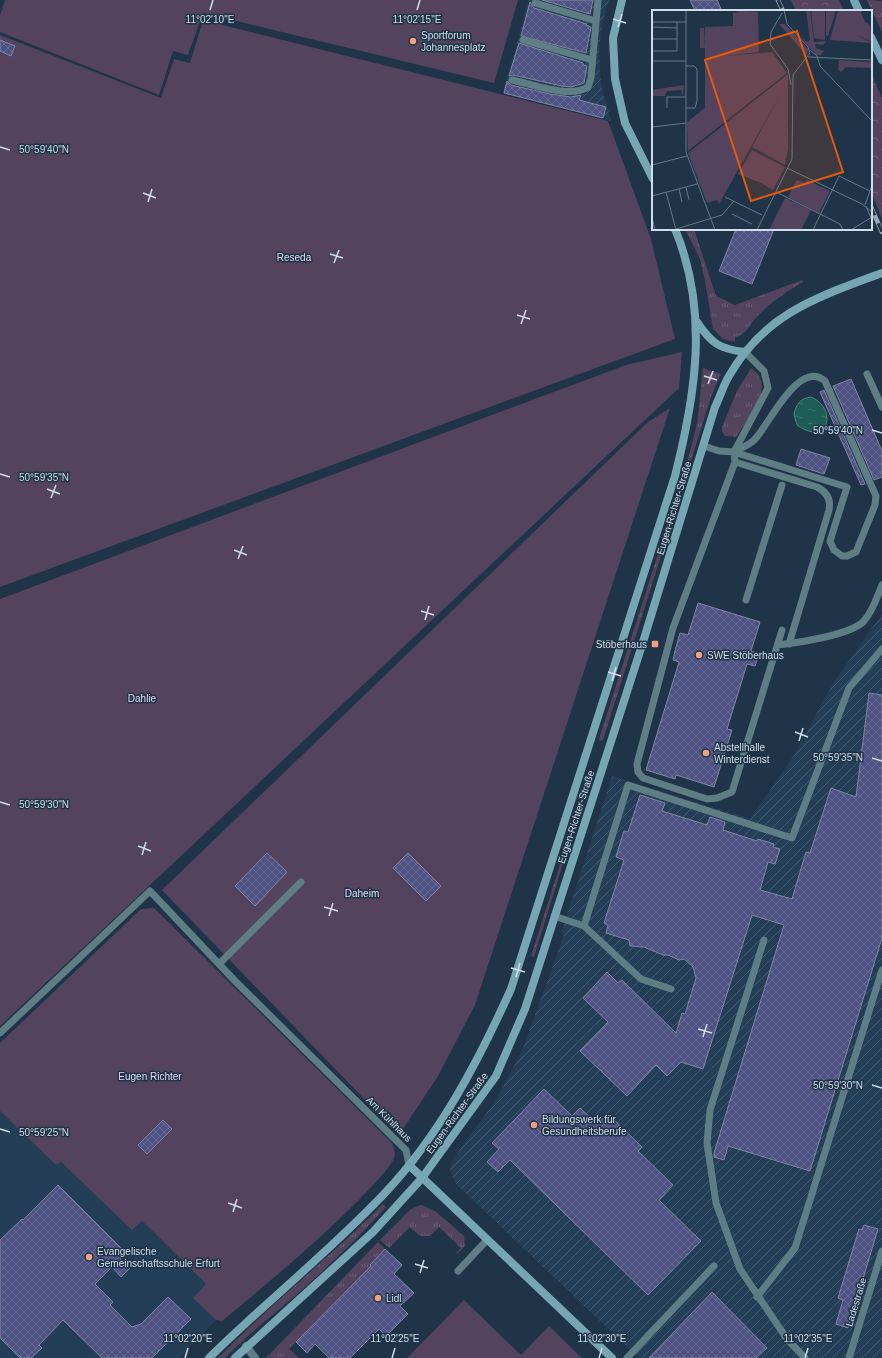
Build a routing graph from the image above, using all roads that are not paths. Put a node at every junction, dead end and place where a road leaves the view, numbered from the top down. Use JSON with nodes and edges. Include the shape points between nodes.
{"nodes":[{"id":1,"x":598,"y":0,"type":"edge"},
{"id":2,"x":622,"y":0,"type":"edge"},
{"id":3,"x":854,"y":0,"type":"edge"},
{"id":4,"x":535,"y":3,"type":"dead end"},
{"id":5,"x":859,"y":10,"type":"edge"},
{"id":6,"x":596,"y":21,"type":"junction"},
{"id":7,"x":872,"y":39,"type":"edge"},
{"id":8,"x":522,"y":40,"type":"dead end"},
{"id":9,"x":592,"y":60,"type":"junction"},
{"id":10,"x":882,"y":60,"type":"edge"},
{"id":11,"x":512,"y":80,"type":"dead end"},
{"id":12,"x":652,"y":177,"type":"edge"},
{"id":13,"x":675,"y":230,"type":"edge"},
{"id":14,"x":882,"y":273,"type":"edge"},
{"id":15,"x":696,"y":321,"type":"junction"},
{"id":16,"x":745,"y":352,"type":"junction"},
{"id":17,"x":868,"y":374,"type":"dead end"},
{"id":18,"x":882,"y":408,"type":"edge"},
{"id":19,"x":704,"y":446,"type":"junction"},
{"id":20,"x":734,"y":452,"type":"junction"},
{"id":21,"x":735,"y":462,"type":"junction"},
{"id":22,"x":782,"y":485,"type":"dead end"},
{"id":23,"x":882,"y":585,"type":"edge"},
{"id":24,"x":746,"y":600,"type":"dead end"},
{"id":25,"x":782,"y":630,"type":"dead end"},
{"id":26,"x":789,"y":644,"type":"junction"},
{"id":27,"x":778,"y":645,"type":"junction"},
{"id":28,"x":882,"y":649,"type":"edge"},
{"id":29,"x":301,"y":882,"type":"dead end"},
{"id":30,"x":554,"y":916,"type":"junction"},
{"id":31,"x":584,"y":926,"type":"junction"},
{"id":32,"x":764,"y":940,"type":"dead end"},
{"id":33,"x":219,"y":964,"type":"junction"},
{"id":34,"x":882,"y":970,"type":"edge"},
{"id":35,"x":671,"y":989,"type":"dead end"},
{"id":36,"x":0,"y":1033,"type":"edge"},
{"id":37,"x":409,"y":1165,"type":"junction"},
{"id":38,"x":422,"y":1178,"type":"junction"},
{"id":39,"x":487,"y":1240,"type":"junction"},
{"id":40,"x":882,"y":1251,"type":"edge"},
{"id":41,"x":714,"y":1266,"type":"dead end"},
{"id":42,"x":458,"y":1271,"type":"dead end"},
{"id":43,"x":757,"y":1297,"type":"junction"},
{"id":44,"x":246,"y":1346,"type":"junction"},
{"id":45,"x":209,"y":1358,"type":"edge"},
{"id":46,"x":235,"y":1358,"type":"edge"},
{"id":47,"x":256,"y":1358,"type":"edge"},
{"id":48,"x":612,"y":1358,"type":"edge"},
{"id":49,"x":627,"y":1358,"type":"edge"},
{"id":50,"x":805,"y":1358,"type":"edge"},
{"id":51,"x":849,"y":1358,"type":"edge"}],
"edges":[{"from":1,"to":6,"type":"lane"},
{"from":2,"to":12,"type":"main road","via":[[613,38],[614,79],[625,123]]},
{"from":3,"to":5,"type":"main road"},
{"from":4,"to":6,"type":"lane"},
{"from":6,"to":9,"type":"lane"},
{"from":7,"to":10,"type":"main road"},
{"from":8,"to":9,"type":"lane"},
{"from":9,"to":11,"type":"lane","via":[[591,78],[588,87],[582,91],[570,92]]},
{"from":13,"to":15,"type":"main road","name":"Eugen-Richter-Straße","via":[[688,268]]},
{"from":14,"to":16,"type":"main road","name":"Eugen-Richter-Straße","via":[[830,292],[791,311]]},
{"from":15,"to":16,"type":"main road","via":[[705,334],[721,348]]},
{"from":15,"to":37,"type":"main road","name":"Eugen-Richter-Straße","via":[[694,388],[675,476],[511,989],[487,1042],[460,1092]]},
{"from":16,"to":19,"type":"main road","name":"Eugen-Richter-Straße","via":[[728,377],[715,407]]},
{"from":16,"to":20,"type":"lane","via":[[764,370],[768,388]]},
{"from":17,"to":18,"type":"lane"},
{"from":19,"to":20,"type":"lane"},
{"from":19,"to":30,"type":"main road","name":"Eugen-Richter-Straße"},
{"from":20,"to":20,"type":"lane","via":[[847,487],[830,541],[838,554],[847,556],[856,552],[875,505],[876,496],[821,377],[813,376],[796,383],[754,440]]},
{"from":20,"to":21,"type":"lane"},
{"from":21,"to":26,"type":"lane","via":[[817,487],[825,492],[829,501],[829,510]]},
{"from":21,"to":27,"type":"lane","via":[[673,628],[637,764],[638,772],[643,778],[707,799],[732,792]]},
{"from":22,"to":24,"type":"lane"},
{"from":23,"to":26,"type":"lane","via":[[870,613],[862,622],[842,632]]},
{"from":25,"to":27,"type":"lane"},
{"from":26,"to":27,"type":"lane"},
{"from":28,"to":31,"type":"lane","via":[[849,688],[792,838],[628,785]]},
{"from":29,"to":33,"type":"lane"},
{"from":30,"to":31,"type":"lane"},
{"from":30,"to":38,"type":"main road","name":"Eugen-Richter-Straße","via":[[525,1009],[496,1076]]},
{"from":31,"to":35,"type":"lane","via":[[641,979]]},
{"from":32,"to":43,"type":"lane","via":[[710,1110],[707,1143],[716,1203],[740,1269]]},
{"from":33,"to":36,"type":"lane","name":"Am Kühlhaus","via":[[150,891]]},
{"from":33,"to":37,"type":"lane","name":"Am Kühlhaus","via":[[406,1150]]},
{"from":34,"to":43,"type":"lane","via":[[795,1248]]},
{"from":37,"to":38,"type":"main road","name":"Am Kühlhaus"},
{"from":37,"to":45,"type":"main road","name":"Eugen-Richter-Straße","via":[[384,1194],[322,1254]]},
{"from":38,"to":39,"type":"main road","name":"Am Kühlhaus"},
{"from":38,"to":44,"type":"main road","name":"Eugen-Richter-Straße","via":[[373,1232]]},
{"from":39,"to":42,"type":"lane"},
{"from":39,"to":48,"type":"main road","name":"Am Kühlhaus"},
{"from":40,"to":51,"type":"lane","name":"Ladestraße"},
{"from":41,"to":49,"type":"lane"},
{"from":43,"to":50,"type":"lane","via":[[787,1339]]},
{"from":44,"to":46,"type":"main road","name":"Eugen-Richter-Straße"},
{"from":44,"to":47,"type":"street"}]}
